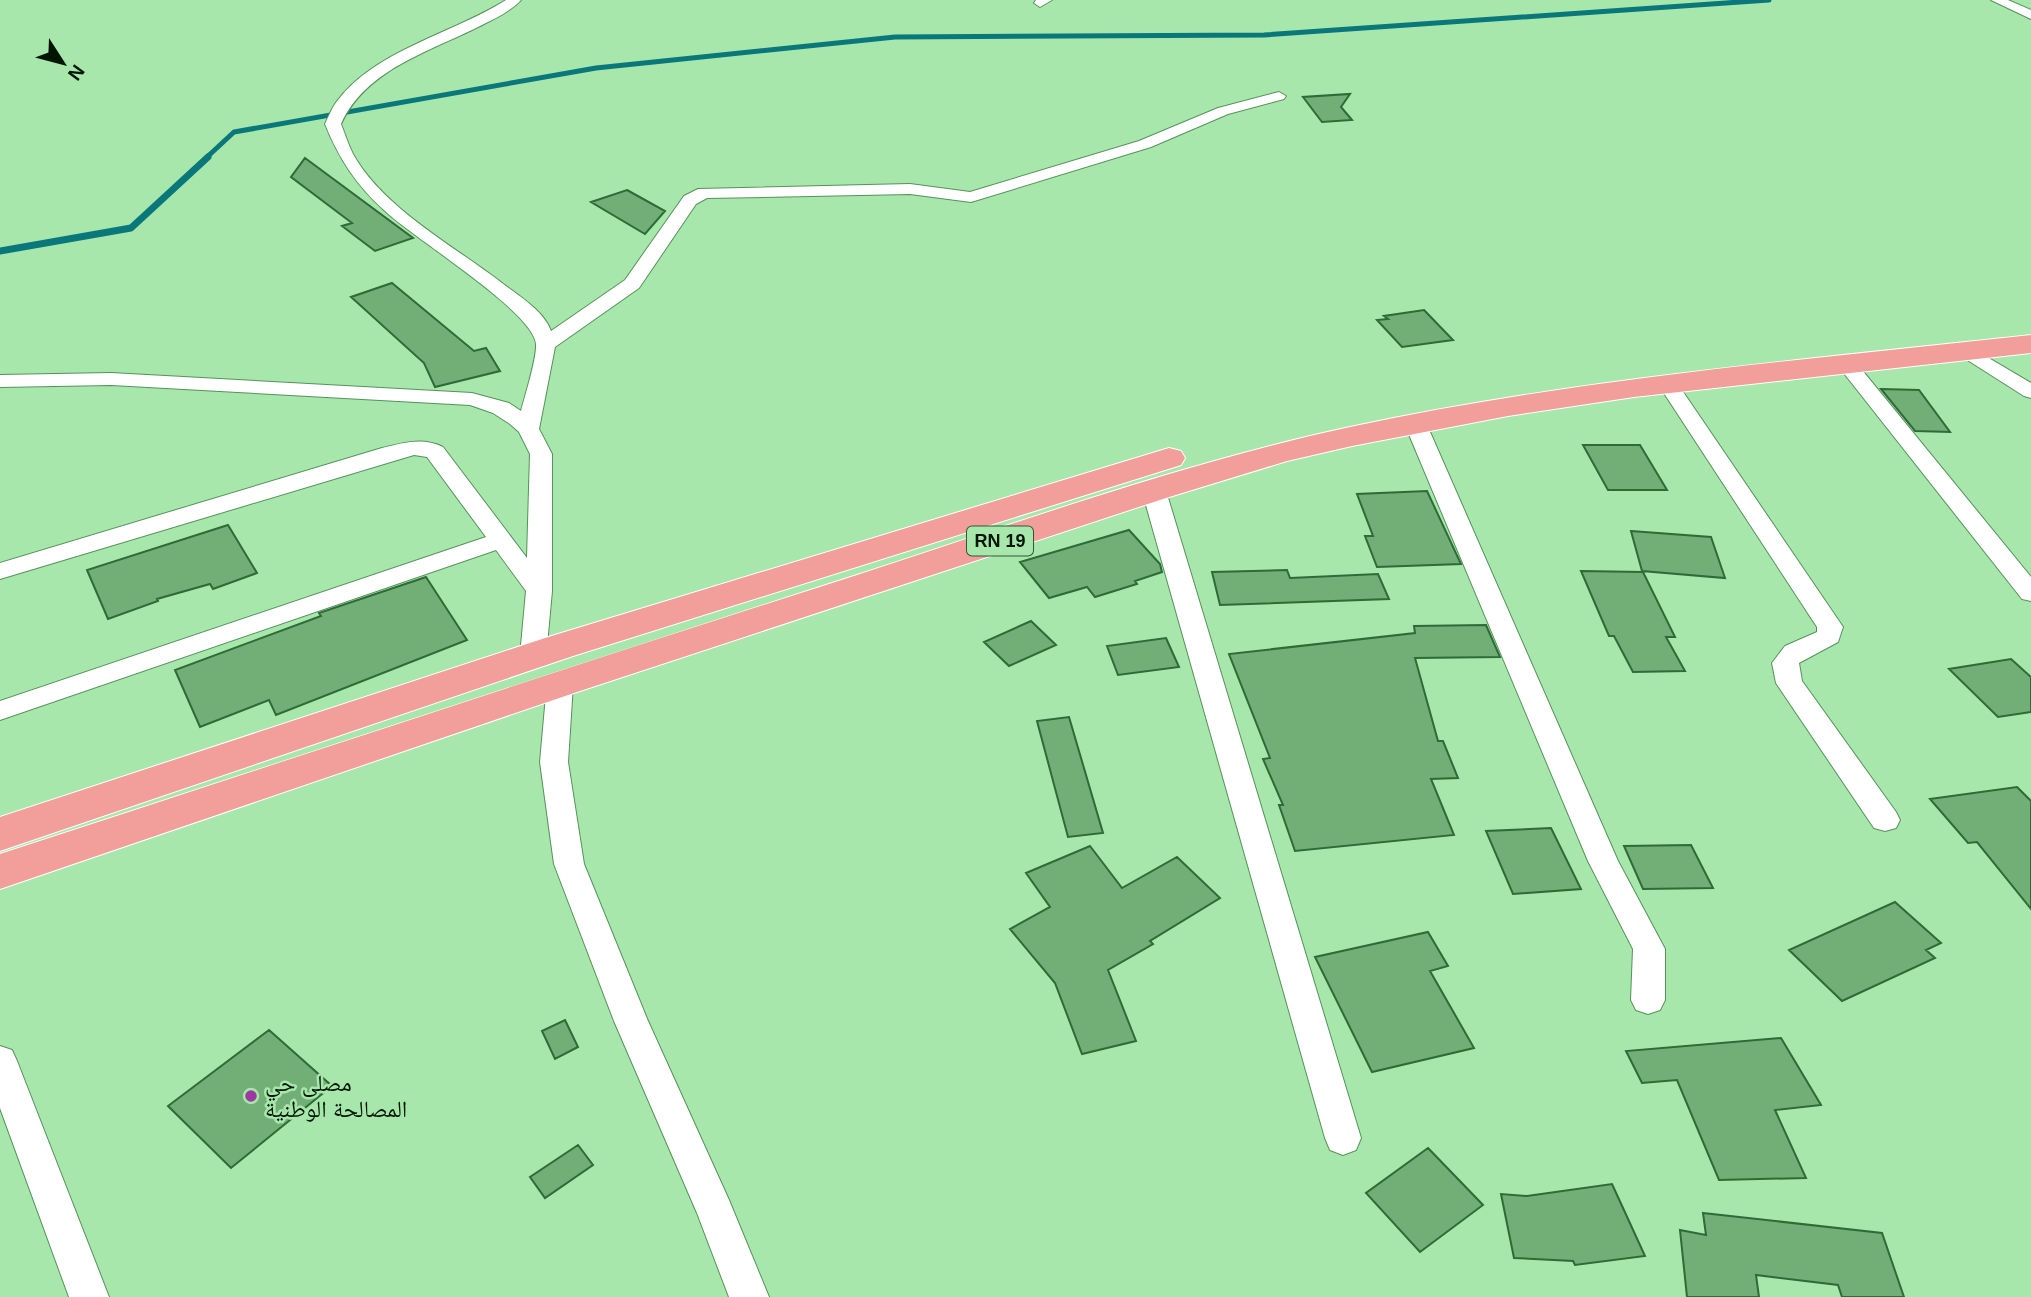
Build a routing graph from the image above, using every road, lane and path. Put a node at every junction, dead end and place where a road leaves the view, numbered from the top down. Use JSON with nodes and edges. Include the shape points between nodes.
{"nodes":[{"id":1,"x":515,"y":0,"type":"edge"},
{"id":2,"x":1997,"y":0,"type":"edge"},
{"id":3,"x":2031,"y":15,"type":"edge"},
{"id":4,"x":1279,"y":96,"type":"dead end"},
{"id":5,"x":2031,"y":326,"type":"edge"},
{"id":6,"x":546,"y":344,"type":"junction"},
{"id":7,"x":2031,"y":344,"type":"edge"},
{"id":8,"x":1965,"y":350,"type":"junction"},
{"id":9,"x":1846,"y":363,"type":"junction"},
{"id":10,"x":1648,"y":377,"type":"junction"},
{"id":11,"x":0,"y":381,"type":"edge"},
{"id":12,"x":2031,"y":392,"type":"edge"},
{"id":13,"x":1416,"y":425,"type":"junction"},
{"id":14,"x":528,"y":429,"type":"junction"},
{"id":15,"x":1154,"y":491,"type":"junction"},
{"id":16,"x":499,"y":541,"type":"junction"},
{"id":17,"x":0,"y":571,"type":"edge"},
{"id":18,"x":539,"y":591,"type":"junction"},
{"id":19,"x":2031,"y":593,"type":"edge"},
{"id":20,"x":540,"y":672,"type":"junction"},
{"id":21,"x":0,"y":710,"type":"edge"},
{"id":22,"x":1885,"y":820,"type":"dead end"},
{"id":23,"x":0,"y":834,"type":"edge"},
{"id":24,"x":0,"y":872,"type":"edge"},
{"id":25,"x":1648,"y":1000,"type":"dead end"},
{"id":26,"x":0,"y":1061,"type":"edge"},
{"id":27,"x":1343,"y":1138,"type":"dead end"},
{"id":28,"x":89,"y":1297,"type":"edge"},
{"id":29,"x":749,"y":1297,"type":"edge"}],
"edges":[{"from":1,"to":6,"type":"street","via":[[451,37],[386,65],[353,90],[333,124],[338,142],[363,182],[528,313],[539,324]]},
{"from":2,"to":3,"type":"street"},
{"from":4,"to":6,"type":"street","via":[[1223,111],[1145,145],[971,197],[910,190],[704,193],[690,200],[632,285]]},
{"from":5,"to":10,"type":"main road","number":"RN 19"},
{"from":6,"to":14,"type":"street"},
{"from":7,"to":8,"type":"main road","number":"RN 19"},
{"from":8,"to":9,"type":"main road","number":"RN 19"},
{"from":8,"to":12,"type":"street"},
{"from":9,"to":10,"type":"main road","number":"RN 19"},
{"from":9,"to":19,"type":"street"},
{"from":10,"to":13,"type":"main road","number":"RN 19"},
{"from":10,"to":20,"type":"main road","number":"RN 19","via":[[1417,397],[1283,426],[1201,449]]},
{"from":10,"to":22,"type":"street","via":[[1830,627],[1829,636],[1790,655],[1783,670]]},
{"from":11,"to":14,"type":"street","via":[[111,379],[472,399],[501,408]]},
{"from":13,"to":15,"type":"main road","number":"RN 19","via":[[1277,454]]},
{"from":13,"to":25,"type":"street","via":[[1603,861],[1649,949]]},
{"from":14,"to":18,"type":"street","via":[[541,454]]},
{"from":15,"to":20,"type":"main road","number":"RN 19"},
{"from":15,"to":27,"type":"street"},
{"from":16,"to":17,"type":"street","via":[[435,452],[414,447]]},
{"from":16,"to":18,"type":"street"},
{"from":16,"to":21,"type":"street"},
{"from":18,"to":20,"type":"street"},
{"from":20,"to":23,"type":"main road","number":"RN 19"},
{"from":20,"to":24,"type":"main road","number":"RN 19"},
{"from":20,"to":29,"type":"street","via":[[569,864]]},
{"from":26,"to":28,"type":"street"}]}
